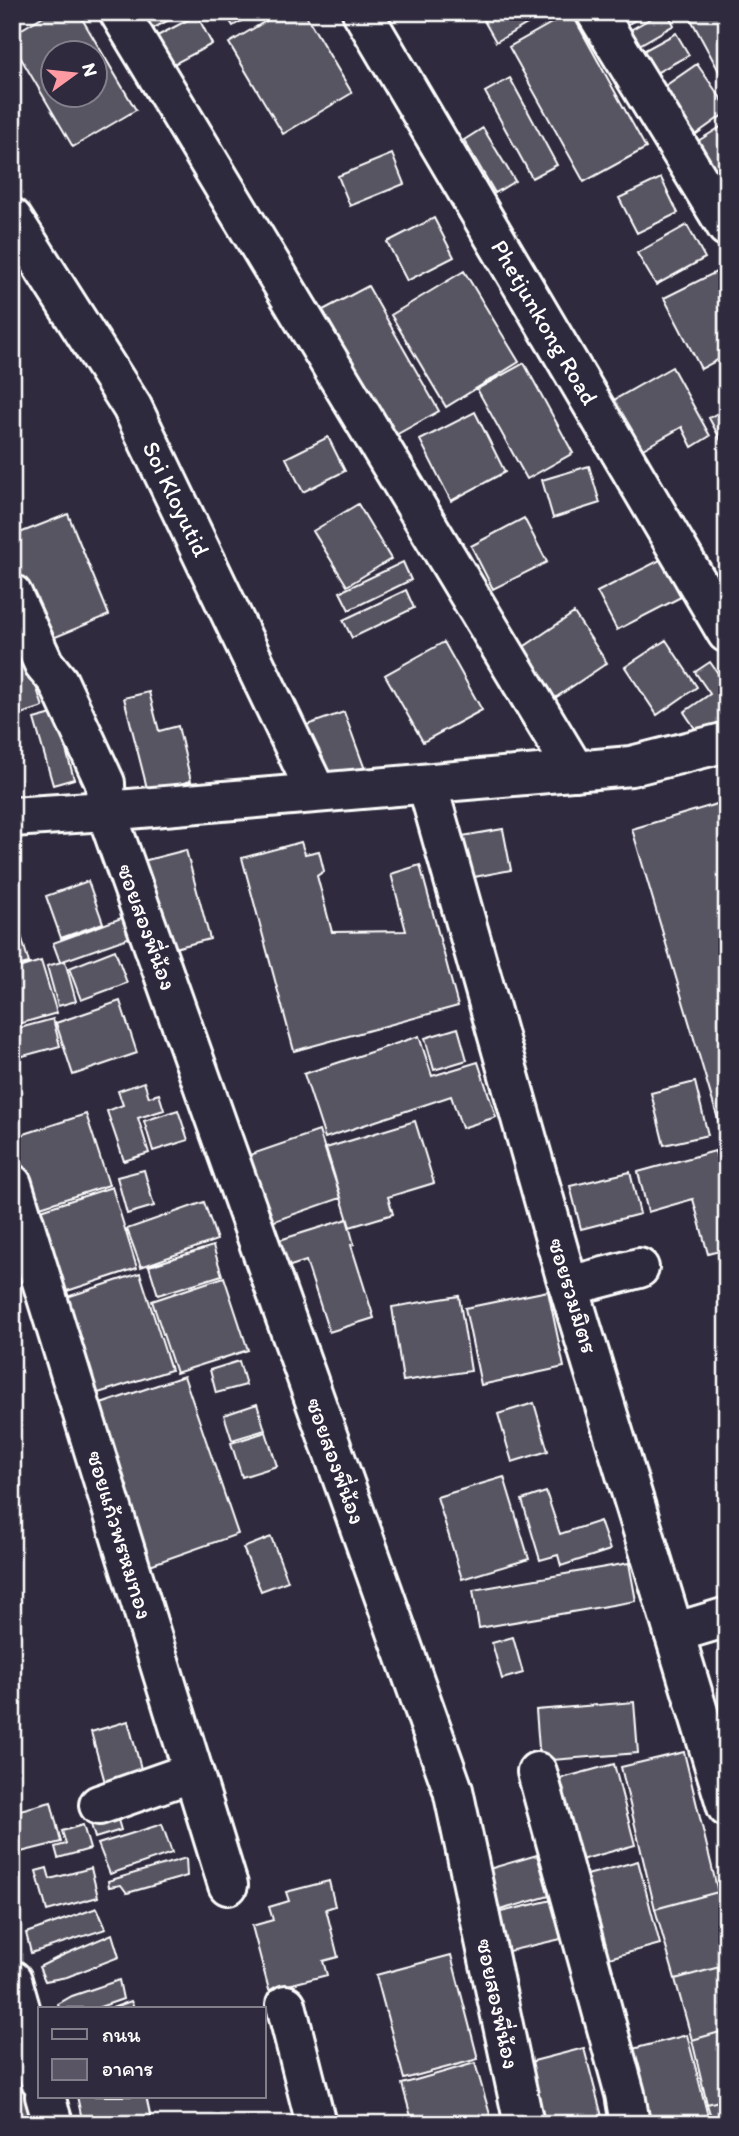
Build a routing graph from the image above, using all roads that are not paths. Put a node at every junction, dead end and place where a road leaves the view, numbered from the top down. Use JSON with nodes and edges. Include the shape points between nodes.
{"nodes":[{"id":1,"x":119,"y":12,"type":"edge"},
{"id":2,"x":362,"y":12,"type":"edge"},
{"id":3,"x":596,"y":12,"type":"edge"},
{"id":4,"x":12,"y":218,"type":"edge"},
{"id":5,"x":727,"y":227,"type":"edge"},
{"id":6,"x":12,"y":594,"type":"edge"},
{"id":7,"x":727,"y":633,"type":"edge"},
{"id":8,"x":727,"y":742,"type":"edge"},
{"id":9,"x":575,"y":771,"type":"junction"},
{"id":10,"x":427,"y":784,"type":"junction"},
{"id":11,"x":316,"y":792,"type":"junction"},
{"id":12,"x":106,"y":811,"type":"junction"},
{"id":13,"x":12,"y":817,"type":"edge"},
{"id":14,"x":12,"y":1184,"type":"edge"},
{"id":15,"x":639,"y":1268,"type":"dead end"},
{"id":16,"x":569,"y":1286,"type":"junction"},
{"id":17,"x":727,"y":1618,"type":"edge"},
{"id":18,"x":674,"y":1633,"type":"junction"},
{"id":19,"x":193,"y":1772,"type":"junction"},
{"id":20,"x":537,"y":1772,"type":"dead end"},
{"id":21,"x":99,"y":1805,"type":"dead end"},
{"id":22,"x":727,"y":1807,"type":"edge"},
{"id":23,"x":228,"y":1885,"type":"dead end"},
{"id":24,"x":12,"y":1980,"type":"edge"},
{"id":25,"x":286,"y":2005,"type":"dead end"},
{"id":26,"x":38,"y":2072,"type":"edge"},
{"id":27,"x":46,"y":2098,"type":"edge"},
{"id":28,"x":53,"y":2124,"type":"edge"},
{"id":29,"x":316,"y":2124,"type":"edge"},
{"id":30,"x":524,"y":2124,"type":"edge"},
{"id":31,"x":630,"y":2124,"type":"edge"}],
"edges":[{"from":1,"to":9,"type":"street"},
{"from":2,"to":7,"type":"street","name":"Phetjunkong Road"},
{"from":3,"to":5,"type":"street"},
{"from":4,"to":11,"type":"street","name":"Soi Kloyutid","via":[[132,407]]},
{"from":6,"to":12,"type":"street","name":"ซอยสองพี่น้อง","via":[[105,783]]},
{"from":8,"to":9,"type":"street","via":[[631,766]]},
{"from":9,"to":10,"type":"street"},
{"from":10,"to":11,"type":"street"},
{"from":10,"to":16,"type":"street","name":"ซอยรวมมิตร"},
{"from":11,"to":12,"type":"street"},
{"from":12,"to":13,"type":"street"},
{"from":12,"to":30,"type":"street","name":"ซอยสองพี่น้อง","via":[[453,1790]]},
{"from":14,"to":19,"type":"street","name":"ซอยแก้วพรหมทอง"},
{"from":15,"to":16,"type":"street"},
{"from":16,"to":18,"type":"street","name":"ซอยรวมมิตร"},
{"from":17,"to":18,"type":"street"},
{"from":18,"to":22,"type":"street","name":"ซอยรวมมิตร"},
{"from":19,"to":21,"type":"street"},
{"from":19,"to":23,"type":"street","name":"ซอยแก้วพรหมทอง"},
{"from":20,"to":31,"type":"street"},
{"from":24,"to":26,"type":"street"},
{"from":25,"to":29,"type":"street"},
{"from":27,"to":28,"type":"street"}]}
